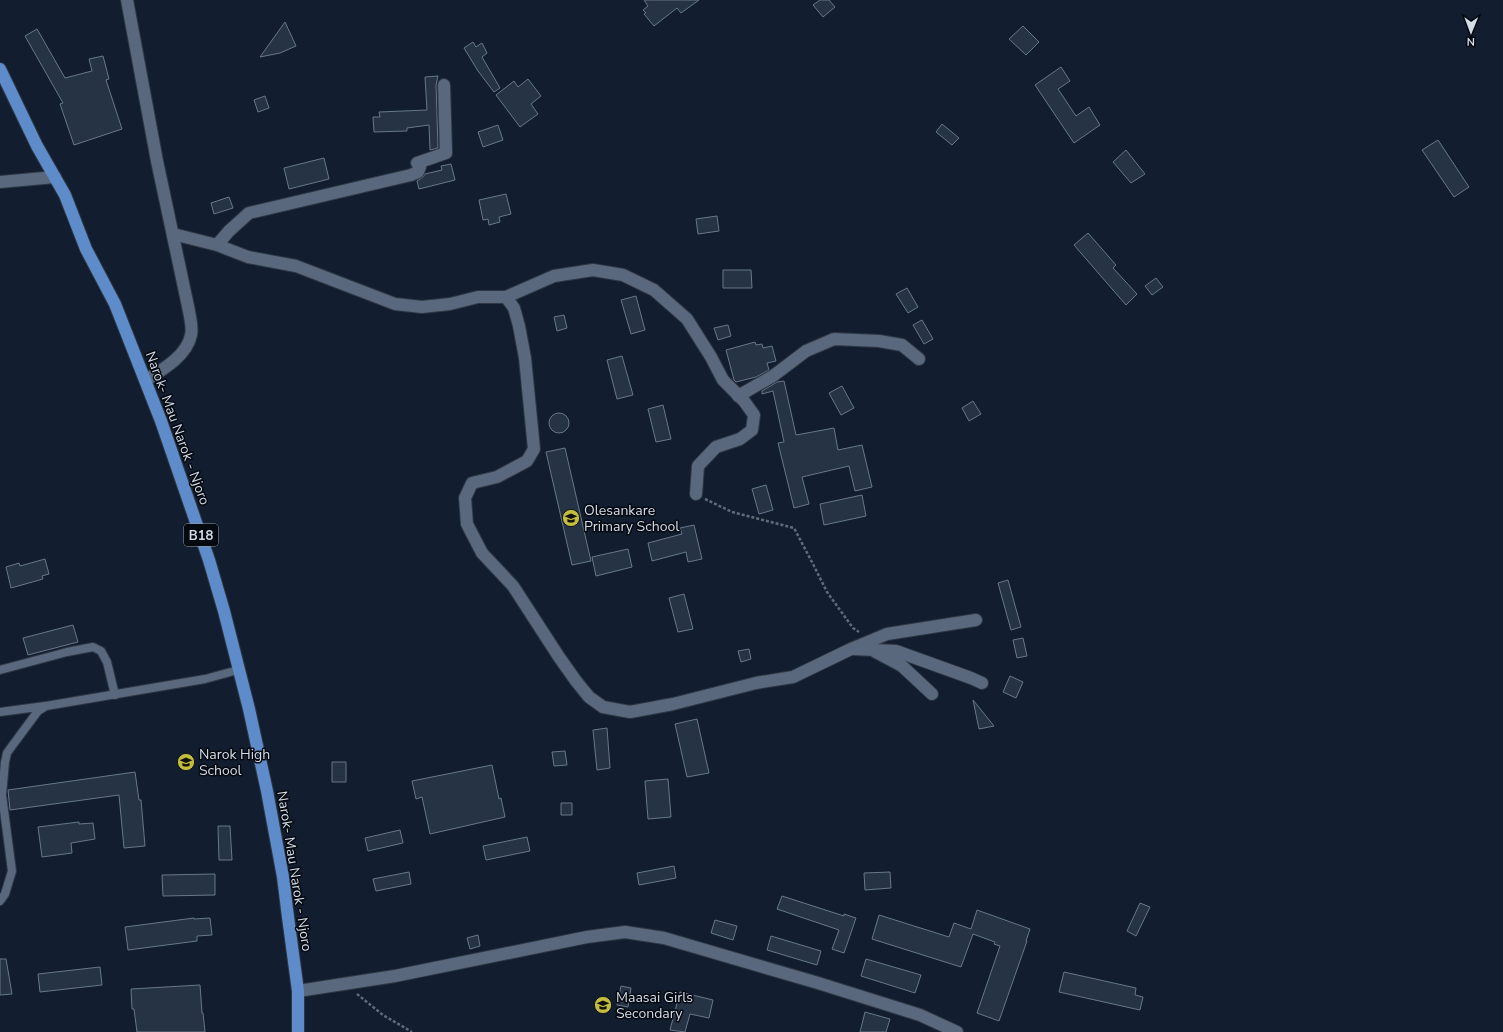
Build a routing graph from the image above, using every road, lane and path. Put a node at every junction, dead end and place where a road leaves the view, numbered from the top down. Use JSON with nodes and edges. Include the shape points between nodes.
{"nodes":[{"id":1,"x":127,"y":0,"type":"edge"},
{"id":2,"x":0,"y":69,"type":"edge"},
{"id":3,"x":444,"y":85,"type":"dead end"},
{"id":4,"x":55,"y":177,"type":"junction"},
{"id":5,"x":0,"y":182,"type":"edge"},
{"id":6,"x":173,"y":234,"type":"junction"},
{"id":7,"x":217,"y":245,"type":"junction"},
{"id":8,"x":506,"y":297,"type":"junction"},
{"id":9,"x":919,"y":360,"type":"dead end"},
{"id":10,"x":146,"y":380,"type":"junction"},
{"id":11,"x":738,"y":396,"type":"junction"},
{"id":12,"x":696,"y":494,"type":"joint"},
{"id":13,"x":976,"y":620,"type":"dead end"},
{"id":14,"x":872,"y":645,"type":"junction"},
{"id":15,"x":0,"y":670,"type":"edge"},
{"id":16,"x":238,"y":670,"type":"junction"},
{"id":17,"x":982,"y":683,"type":"dead end"},
{"id":18,"x":932,"y":694,"type":"dead end"},
{"id":19,"x":115,"y":695,"type":"junction"},
{"id":20,"x":46,"y":706,"type":"junction"},
{"id":21,"x":0,"y":712,"type":"edge"},
{"id":22,"x":0,"y":901,"type":"edge"},
{"id":23,"x":344,"y":984,"type":"junction"},
{"id":24,"x":298,"y":991,"type":"junction"},
{"id":25,"x":298,"y":1032,"type":"edge"},
{"id":26,"x":412,"y":1032,"type":"edge"},
{"id":27,"x":957,"y":1032,"type":"edge"}],
"edges":[{"from":1,"to":6,"type":"street"},
{"from":2,"to":4,"type":"highway","name":"Narok- Mau Narok - Njoro","number":"B18"},
{"from":3,"to":7,"type":"street","via":[[446,153],[418,163],[418,172],[411,175],[249,213]]},
{"from":4,"to":5,"type":"street"},
{"from":4,"to":10,"type":"highway","name":"Narok- Mau Narok - Njoro","number":"B18"},
{"from":6,"to":7,"type":"street"},
{"from":6,"to":10,"type":"street","via":[[190,311],[192,334],[188,346],[174,360]]},
{"from":7,"to":8,"type":"street","via":[[248,257],[296,266],[394,304],[422,307],[478,297]]},
{"from":8,"to":11,"type":"street","via":[[554,276],[593,270],[623,275],[654,290],[687,319],[723,380]]},
{"from":8,"to":14,"type":"street","via":[[514,308],[519,326],[534,449],[528,461],[496,477],[472,483],[465,498],[467,524],[482,552],[513,586],[589,698],[603,707],[630,712],[673,704],[756,683],[793,677],[851,649]]},
{"from":9,"to":11,"type":"street","via":[[902,345],[834,339],[806,352],[773,376]]},
{"from":10,"to":16,"type":"highway","name":"Narok- Mau Narok - Njoro","number":"B18","via":[[209,560]]},
{"from":11,"to":12,"type":"street","via":[[754,415],[752,430],[740,438],[716,447],[698,466]]},
{"from":12,"to":14,"type":"path","via":[[732,512],[794,528],[827,592],[853,628]]},
{"from":13,"to":14,"type":"street","via":[[887,634]]},
{"from":14,"to":17,"type":"street","via":[[896,651]]},
{"from":14,"to":18,"type":"street","via":[[902,666]]},
{"from":15,"to":19,"type":"lane","via":[[93,647],[102,651]]},
{"from":16,"to":19,"type":"lane","via":[[205,679]]},
{"from":16,"to":24,"type":"highway","name":"Narok- Mau Narok - Njoro","number":"B18","via":[[252,724],[282,869]]},
{"from":19,"to":20,"type":"lane"},
{"from":20,"to":21,"type":"lane"},
{"from":20,"to":22,"type":"lane","via":[[32,718],[12,746],[5,762],[2,795],[12,872]]},
{"from":23,"to":24,"type":"street"},
{"from":23,"to":26,"type":"path","via":[[383,1016]]},
{"from":23,"to":27,"type":"street","via":[[625,932],[664,938],[810,981],[920,1015]]},
{"from":24,"to":25,"type":"highway","name":"Narok- Mau Narok - Njoro","number":"B18"}]}
